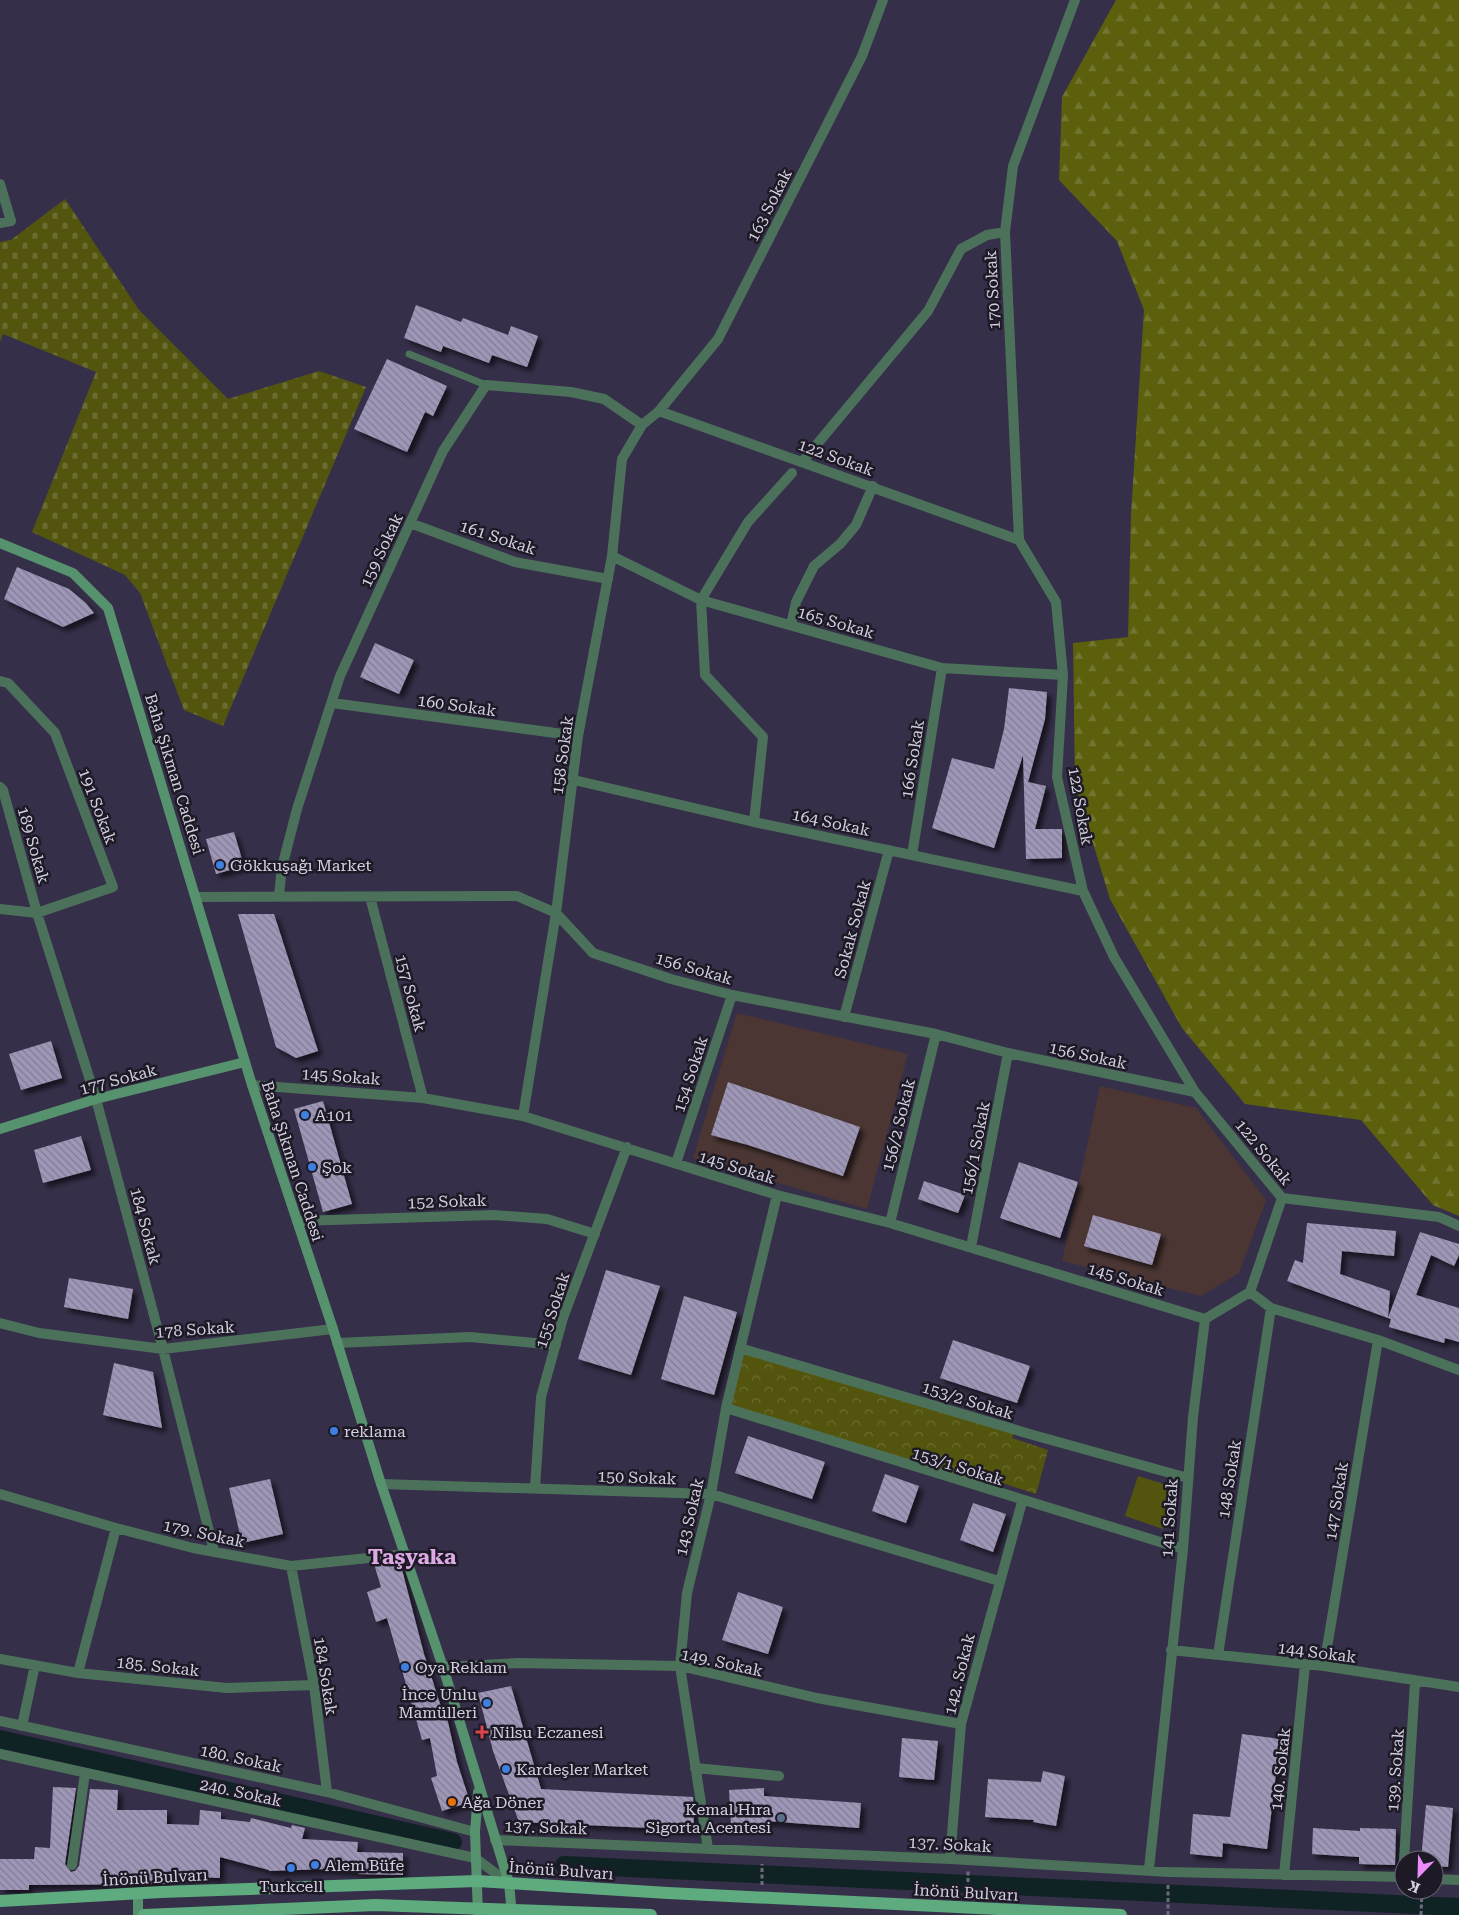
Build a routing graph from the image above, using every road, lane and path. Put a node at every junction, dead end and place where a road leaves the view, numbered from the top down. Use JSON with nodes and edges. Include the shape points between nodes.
{"nodes":[{"id":1,"x":883,"y":0,"type":"edge"},
{"id":2,"x":1075,"y":0,"type":"edge"},
{"id":3,"x":0,"y":184,"type":"edge"},
{"id":4,"x":0,"y":223,"type":"edge"},
{"id":5,"x":1005,"y":232,"type":"junction"},
{"id":6,"x":409,"y":354,"type":"dead end"},
{"id":7,"x":486,"y":385,"type":"junction"},
{"id":8,"x":659,"y":411,"type":"junction"},
{"id":9,"x":642,"y":425,"type":"junction"},
{"id":10,"x":803,"y":461,"type":"junction"},
{"id":11,"x":792,"y":473,"type":"dead end"},
{"id":12,"x":873,"y":486,"type":"junction"},
{"id":13,"x":410,"y":523,"type":"junction"},
{"id":14,"x":1019,"y":540,"type":"junction"},
{"id":15,"x":0,"y":543,"type":"edge"},
{"id":16,"x":612,"y":556,"type":"junction"},
{"id":17,"x":608,"y":579,"type":"junction"},
{"id":18,"x":702,"y":600,"type":"junction"},
{"id":19,"x":791,"y":625,"type":"junction"},
{"id":20,"x":942,"y":668,"type":"junction"},
{"id":21,"x":1062,"y":675,"type":"junction"},
{"id":22,"x":0,"y":680,"type":"edge"},
{"id":23,"x":332,"y":703,"type":"junction"},
{"id":24,"x":578,"y":736,"type":"junction"},
{"id":25,"x":574,"y":780,"type":"junction"},
{"id":26,"x":0,"y":787,"type":"edge"},
{"id":27,"x":754,"y":822,"type":"junction"},
{"id":28,"x":889,"y":850,"type":"junction"},
{"id":29,"x":912,"y":855,"type":"junction"},
{"id":30,"x":1083,"y":891,"type":"junction"},
{"id":31,"x":279,"y":895,"type":"junction"},
{"id":32,"x":197,"y":897,"type":"junction"},
{"id":33,"x":370,"y":897,"type":"junction"},
{"id":34,"x":0,"y":909,"type":"edge"},
{"id":35,"x":37,"y":913,"type":"junction"},
{"id":36,"x":556,"y":913,"type":"junction"},
{"id":37,"x":732,"y":995,"type":"junction"},
{"id":38,"x":844,"y":1017,"type":"junction"},
{"id":39,"x":936,"y":1034,"type":"junction"},
{"id":40,"x":1008,"y":1054,"type":"junction"},
{"id":41,"x":245,"y":1062,"type":"junction"},
{"id":42,"x":252,"y":1085,"type":"junction"},
{"id":43,"x":1196,"y":1092,"type":"junction"},
{"id":44,"x":423,"y":1098,"type":"junction"},
{"id":45,"x":96,"y":1100,"type":"junction"},
{"id":46,"x":523,"y":1116,"type":"junction"},
{"id":47,"x":0,"y":1129,"type":"edge"},
{"id":48,"x":627,"y":1147,"type":"junction"},
{"id":49,"x":676,"y":1164,"type":"junction"},
{"id":50,"x":777,"y":1195,"type":"junction"},
{"id":51,"x":1282,"y":1198,"type":"junction"},
{"id":52,"x":298,"y":1221,"type":"junction"},
{"id":53,"x":890,"y":1223,"type":"junction"},
{"id":54,"x":1459,"y":1226,"type":"edge"},
{"id":55,"x":595,"y":1234,"type":"junction"},
{"id":56,"x":971,"y":1247,"type":"junction"},
{"id":57,"x":1250,"y":1292,"type":"junction"},
{"id":58,"x":1271,"y":1308,"type":"junction"},
{"id":59,"x":1205,"y":1319,"type":"junction"},
{"id":60,"x":0,"y":1324,"type":"edge"},
{"id":61,"x":333,"y":1329,"type":"junction"},
{"id":62,"x":1378,"y":1340,"type":"junction"},
{"id":63,"x":337,"y":1343,"type":"junction"},
{"id":64,"x":556,"y":1345,"type":"junction"},
{"id":65,"x":740,"y":1348,"type":"junction"},
{"id":66,"x":164,"y":1349,"type":"junction"},
{"id":67,"x":1459,"y":1370,"type":"edge"},
{"id":68,"x":726,"y":1408,"type":"junction"},
{"id":69,"x":1188,"y":1478,"type":"junction"},
{"id":70,"x":381,"y":1484,"type":"junction"},
{"id":71,"x":535,"y":1488,"type":"junction"},
{"id":72,"x":0,"y":1494,"type":"edge"},
{"id":73,"x":711,"y":1494,"type":"junction"},
{"id":74,"x":1022,"y":1502,"type":"junction"},
{"id":75,"x":116,"y":1528,"type":"junction"},
{"id":76,"x":1183,"y":1549,"type":"junction"},
{"id":77,"x":214,"y":1551,"type":"junction"},
{"id":78,"x":407,"y":1554,"type":"junction"},
{"id":79,"x":291,"y":1566,"type":"junction"},
{"id":80,"x":999,"y":1581,"type":"junction"},
{"id":81,"x":1171,"y":1650,"type":"junction"},
{"id":82,"x":1218,"y":1655,"type":"junction"},
{"id":83,"x":0,"y":1659,"type":"edge"},
{"id":84,"x":35,"y":1665,"type":"junction"},
{"id":85,"x":1305,"y":1665,"type":"junction"},
{"id":86,"x":680,"y":1666,"type":"junction"},
{"id":87,"x":1324,"y":1666,"type":"junction"},
{"id":88,"x":444,"y":1668,"type":"junction"},
{"id":89,"x":78,"y":1673,"type":"junction"},
{"id":90,"x":1415,"y":1682,"type":"junction"},
{"id":91,"x":314,"y":1684,"type":"junction"},
{"id":92,"x":1459,"y":1687,"type":"edge"},
{"id":93,"x":0,"y":1721,"type":"edge"},
{"id":94,"x":962,"y":1724,"type":"junction"},
{"id":95,"x":22,"y":1726,"type":"junction"},
{"id":96,"x":0,"y":1754,"type":"edge"},
{"id":97,"x":695,"y":1768,"type":"junction"},
{"id":98,"x":85,"y":1773,"type":"junction"},
{"id":99,"x":779,"y":1776,"type":"dead end"},
{"id":100,"x":478,"y":1786,"type":"junction"},
{"id":101,"x":328,"y":1792,"type":"junction"},
{"id":102,"x":475,"y":1832,"type":"junction"},
{"id":103,"x":495,"y":1840,"type":"junction"},
{"id":104,"x":708,"y":1849,"type":"junction"},
{"id":105,"x":1405,"y":1850,"type":"edge"},
{"id":106,"x":475,"y":1858,"type":"junction"},
{"id":107,"x":950,"y":1859,"type":"junction"},
{"id":108,"x":762,"y":1860,"type":"dead end"},
{"id":109,"x":72,"y":1865,"type":"dead end"},
{"id":110,"x":968,"y":1870,"type":"dead end"},
{"id":111,"x":1149,"y":1870,"type":"junction"},
{"id":112,"x":1284,"y":1875,"type":"junction"},
{"id":113,"x":1394,"y":1877,"type":"edge"},
{"id":114,"x":1168,"y":1879,"type":"dead end"},
{"id":115,"x":1444,"y":1879,"type":"edge"},
{"id":116,"x":1459,"y":1880,"type":"edge"},
{"id":117,"x":477,"y":1881,"type":"junction"},
{"id":118,"x":509,"y":1883,"type":"junction"},
{"id":119,"x":762,"y":1883,"type":"dead end"},
{"id":120,"x":968,"y":1893,"type":"dead end"},
{"id":121,"x":138,"y":1894,"type":"junction"},
{"id":122,"x":1421,"y":1900,"type":"edge"},
{"id":123,"x":0,"y":1901,"type":"edge"},
{"id":124,"x":478,"y":1911,"type":"edge"},
{"id":125,"x":512,"y":1912,"type":"edge"},
{"id":126,"x":1420,"y":1914,"type":"edge"},
{"id":127,"x":138,"y":1915,"type":"edge"},
{"id":128,"x":144,"y":1915,"type":"edge"},
{"id":129,"x":651,"y":1915,"type":"edge"},
{"id":130,"x":1120,"y":1915,"type":"edge"},
{"id":131,"x":1168,"y":1915,"type":"edge"}],
"edges":[{"from":1,"to":8,"type":"street","name":"163 Sokak","via":[[862,56],[718,339]]},
{"from":2,"to":5,"type":"street","via":[[1013,166]]},
{"from":3,"to":4,"type":"street","via":[[11,221]]},
{"from":5,"to":10,"type":"street","name":"170 Sokak","via":[[987,235],[960,249],[928,311]]},
{"from":5,"to":14,"type":"street","name":"170 Sokak"},
{"from":6,"to":7,"type":"lane"},
{"from":7,"to":9,"type":"street","via":[[571,392],[604,399]]},
{"from":7,"to":13,"type":"street","name":"159 Sokak","via":[[443,451]]},
{"from":8,"to":9,"type":"street","name":"158 Sokak"},
{"from":8,"to":10,"type":"street","name":"122 Sokak"},
{"from":9,"to":16,"type":"street","name":"158 Sokak","via":[[622,459]]},
{"from":10,"to":12,"type":"street","name":"122 Sokak"},
{"from":11,"to":18,"type":"street","via":[[748,522]]},
{"from":12,"to":14,"type":"street","name":"122 Sokak"},
{"from":12,"to":19,"type":"street","via":[[856,525],[814,566],[796,602]]},
{"from":13,"to":17,"type":"street","name":"161 Sokak","via":[[514,562]]},
{"from":13,"to":23,"type":"street","name":"159 Sokak","via":[[340,676]]},
{"from":14,"to":21,"type":"street","name":"122 Sokak","via":[[1056,602]]},
{"from":15,"to":32,"type":"main road","name":"Baha Şıkman Caddesi","via":[[73,573],[108,608]]},
{"from":16,"to":17,"type":"street","name":"158 Sokak"},
{"from":16,"to":18,"type":"street","name":"165 Sokak"},
{"from":17,"to":24,"type":"street","name":"158 Sokak"},
{"from":18,"to":19,"type":"street","name":"165 Sokak"},
{"from":18,"to":27,"type":"street","via":[[705,675],[763,737]]},
{"from":19,"to":20,"type":"street","name":"165 Sokak"},
{"from":20,"to":21,"type":"street","name":"165 Sokak"},
{"from":20,"to":29,"type":"street","name":"166 Sokak"},
{"from":21,"to":30,"type":"street","name":"122 Sokak","via":[[1057,777]]},
{"from":22,"to":35,"type":"street","name":"191 Sokak","via":[[8,683],[55,733],[113,887]]},
{"from":23,"to":24,"type":"street","name":"160 Sokak"},
{"from":23,"to":31,"type":"street","name":"159 Sokak","via":[[298,809],[282,867]]},
{"from":24,"to":25,"type":"street","name":"158 Sokak"},
{"from":25,"to":27,"type":"street","name":"164 Sokak"},
{"from":25,"to":36,"type":"street","name":"158 Sokak"},
{"from":26,"to":35,"type":"street","name":"189 Sokak"},
{"from":27,"to":28,"type":"street","name":"164 Sokak"},
{"from":28,"to":29,"type":"street","name":"164 Sokak"},
{"from":28,"to":38,"type":"street","name":"Sokak Sokak"},
{"from":29,"to":30,"type":"street","name":"164 Sokak"},
{"from":30,"to":43,"type":"street","name":"122 Sokak","via":[[1114,956]]},
{"from":31,"to":32,"type":"street","name":"156 Sokak"},
{"from":31,"to":33,"type":"street","name":"156 Sokak"},
{"from":32,"to":41,"type":"main road","name":"Baha Şıkman Caddesi"},
{"from":33,"to":36,"type":"street","name":"156 Sokak","via":[[517,896]]},
{"from":33,"to":44,"type":"street","name":"157 Sokak"},
{"from":34,"to":35,"type":"street"},
{"from":35,"to":45,"type":"street","name":"184 Sokak"},
{"from":36,"to":37,"type":"street","name":"156 Sokak","via":[[593,953]]},
{"from":36,"to":46,"type":"street","name":"158 Sokak"},
{"from":37,"to":38,"type":"street","name":"156 Sokak"},
{"from":37,"to":49,"type":"street","name":"154 Sokak"},
{"from":38,"to":39,"type":"street","name":"156 Sokak"},
{"from":39,"to":40,"type":"street","name":"156 Sokak"},
{"from":39,"to":53,"type":"street","name":"156/2 Sokak"},
{"from":40,"to":43,"type":"street","name":"156 Sokak"},
{"from":40,"to":56,"type":"street","name":"156/1 Sokak"},
{"from":41,"to":42,"type":"main road","name":"Baha Şıkman Caddesi"},
{"from":41,"to":45,"type":"main road","name":"177 Sokak"},
{"from":42,"to":44,"type":"street","name":"145 Sokak"},
{"from":42,"to":52,"type":"main road","name":"Baha Şıkman Caddesi"},
{"from":43,"to":51,"type":"street","name":"122 Sokak"},
{"from":44,"to":46,"type":"street","name":"145 Sokak"},
{"from":45,"to":47,"type":"main road","name":"177 Sokak"},
{"from":45,"to":66,"type":"street","name":"184 Sokak"},
{"from":46,"to":48,"type":"street","name":"145 Sokak"},
{"from":48,"to":49,"type":"street","name":"145 Sokak"},
{"from":48,"to":55,"type":"street","name":"155 Sokak"},
{"from":49,"to":50,"type":"street","name":"145 Sokak"},
{"from":50,"to":53,"type":"street","name":"145 Sokak"},
{"from":50,"to":65,"type":"street","name":"143 Sokak"},
{"from":51,"to":54,"type":"street","name":"122 Sokak","via":[[1439,1217]]},
{"from":51,"to":57,"type":"street"},
{"from":52,"to":55,"type":"street","name":"152 Sokak","via":[[494,1215],[547,1219]]},
{"from":52,"to":61,"type":"main road","name":"Baha Şıkman Caddesi"},
{"from":53,"to":56,"type":"street","name":"145 Sokak"},
{"from":55,"to":64,"type":"street","name":"155 Sokak"},
{"from":56,"to":59,"type":"street","name":"145 Sokak"},
{"from":57,"to":58,"type":"street"},
{"from":57,"to":59,"type":"street"},
{"from":58,"to":62,"type":"street"},
{"from":58,"to":82,"type":"street","name":"148 Sokak"},
{"from":59,"to":69,"type":"street","name":"141 Sokak"},
{"from":60,"to":66,"type":"street","name":"178 Sokak","via":[[39,1333]]},
{"from":61,"to":63,"type":"main road","name":"Baha Şıkman Caddesi"},
{"from":61,"to":66,"type":"street","name":"178 Sokak"},
{"from":62,"to":67,"type":"street"},
{"from":62,"to":87,"type":"street","name":"147 Sokak"},
{"from":63,"to":64,"type":"street","via":[[470,1337]]},
{"from":63,"to":70,"type":"main road","name":"Baha Şıkman Caddesi"},
{"from":64,"to":71,"type":"street","name":"155 Sokak","via":[[541,1397]]},
{"from":65,"to":68,"type":"street","name":"143 Sokak"},
{"from":65,"to":69,"type":"street","name":"153/2 Sokak"},
{"from":66,"to":77,"type":"street","name":"184 Sokak"},
{"from":68,"to":73,"type":"street","name":"143 Sokak"},
{"from":68,"to":74,"type":"street","name":"153/1 Sokak"},
{"from":69,"to":76,"type":"street","name":"141 Sokak"},
{"from":70,"to":71,"type":"street","name":"150 Sokak"},
{"from":70,"to":78,"type":"main road","name":"Baha Şıkman Caddesi"},
{"from":71,"to":73,"type":"street","name":"150 Sokak"},
{"from":72,"to":75,"type":"street","name":"179. Sokak"},
{"from":73,"to":80,"type":"street","name":"150 Sokak"},
{"from":73,"to":86,"type":"street","name":"143 Sokak","via":[[686,1593]]},
{"from":74,"to":76,"type":"street","name":"153/1 Sokak"},
{"from":74,"to":80,"type":"street","name":"142. Sokak"},
{"from":75,"to":77,"type":"street","name":"179. Sokak"},
{"from":75,"to":89,"type":"street"},
{"from":76,"to":81,"type":"street","name":"141 Sokak"},
{"from":77,"to":79,"type":"street","name":"179. Sokak"},
{"from":78,"to":79,"type":"street","name":"179. Sokak"},
{"from":78,"to":88,"type":"main road","name":"Baha Şıkman Caddesi"},
{"from":79,"to":91,"type":"street","name":"184 Sokak"},
{"from":80,"to":94,"type":"street","name":"142. Sokak"},
{"from":81,"to":82,"type":"street","name":"144 Sokak"},
{"from":81,"to":111,"type":"street","name":"141 Sokak"},
{"from":82,"to":85,"type":"street","name":"144 Sokak"},
{"from":83,"to":84,"type":"street","name":"185. Sokak"},
{"from":84,"to":89,"type":"street","name":"185. Sokak"},
{"from":84,"to":95,"type":"street"},
{"from":85,"to":87,"type":"street","name":"144 Sokak"},
{"from":85,"to":112,"type":"street","name":"140. Sokak"},
{"from":86,"to":88,"type":"street","name":"149. Sokak","via":[[518,1663]]},
{"from":86,"to":94,"type":"street","name":"149. Sokak","via":[[817,1698]]},
{"from":86,"to":97,"type":"street","name":"143 Sokak"},
{"from":87,"to":90,"type":"street","name":"144 Sokak"},
{"from":88,"to":100,"type":"main road","name":"Baha Şıkman Caddesi"},
{"from":89,"to":91,"type":"street","name":"185. Sokak","via":[[227,1688]]},
{"from":90,"to":92,"type":"street","name":"144 Sokak"},
{"from":90,"to":105,"type":"street","name":"139. Sokak"},
{"from":91,"to":101,"type":"street","name":"184 Sokak"},
{"from":93,"to":95,"type":"street","name":"180. Sokak"},
{"from":94,"to":107,"type":"street","name":"142. Sokak"},
{"from":95,"to":101,"type":"street","name":"180. Sokak"},
{"from":96,"to":98,"type":"street","name":"240. Sokak"},
{"from":97,"to":99,"type":"street"},
{"from":97,"to":104,"type":"street","name":"143 Sokak"},
{"from":98,"to":106,"type":"street","name":"240. Sokak"},
{"from":98,"to":109,"type":"street"},
{"from":100,"to":102,"type":"main road","name":"Baha Şıkman Caddesi"},
{"from":100,"to":103,"type":"main road","name":"Baha Şıkman Caddesi"},
{"from":101,"to":102,"type":"street","name":"180. Sokak"},
{"from":102,"to":106,"type":"main road","name":"Baha Şıkman Caddesi"},
{"from":103,"to":104,"type":"street","name":"137. Sokak"},
{"from":103,"to":118,"type":"main road","name":"Baha Şıkman Caddesi"},
{"from":104,"to":107,"type":"street","name":"137. Sokak"},
{"from":106,"to":117,"type":"main road","name":"Baha Şıkman Caddesi"},
{"from":106,"to":118,"type":"street"},
{"from":107,"to":111,"type":"street","name":"137. Sokak"},
{"from":108,"to":119,"type":"path"},
{"from":110,"to":120,"type":"path"},
{"from":111,"to":112,"type":"street","name":"137. Sokak"},
{"from":112,"to":113,"type":"street","name":"137. Sokak"},
{"from":114,"to":131,"type":"path"},
{"from":115,"to":116,"type":"street"},
{"from":117,"to":118,"type":"main road","name":"İnönü Bulvarı"},
{"from":117,"to":121,"type":"main road","name":"İnönü Bulvarı"},
{"from":117,"to":124,"type":"main road","name":"Baha Şıkman Caddesi"},
{"from":118,"to":125,"type":"main road","name":"Baha Şıkman Caddesi"},
{"from":118,"to":130,"type":"main road","name":"İnönü Bulvarı"},
{"from":121,"to":123,"type":"main road","name":"İnönü Bulvarı"},
{"from":121,"to":127,"type":"main road"},
{"from":122,"to":126,"type":"path"},
{"from":124,"to":125,"type":"main road"},
{"from":124,"to":128,"type":"main road","via":[[376,1905]]},
{"from":125,"to":129,"type":"main road"}]}
